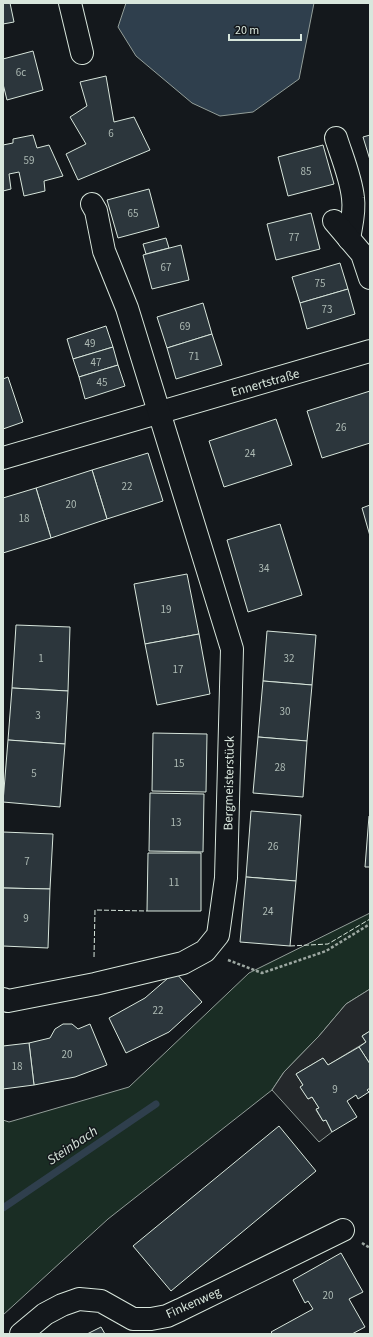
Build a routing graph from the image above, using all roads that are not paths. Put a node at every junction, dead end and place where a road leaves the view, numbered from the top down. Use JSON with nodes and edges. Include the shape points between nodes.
{"nodes":[{"id":1,"x":70,"y":3,"type":"edge"},
{"id":2,"x":82,"y":53,"type":"dead end"},
{"id":3,"x":336,"y":138,"type":"dead end"},
{"id":4,"x":92,"y":204,"type":"dead end"},
{"id":5,"x":334,"y":221,"type":"dead end"},
{"id":6,"x":349,"y":239,"type":"junction"},
{"id":7,"x":370,"y":278,"type":"edge"},
{"id":8,"x":370,"y":351,"type":"edge"},
{"id":9,"x":159,"y":412,"type":"junction"},
{"id":10,"x":3,"y":458,"type":"edge"},
{"id":11,"x":3,"y":999,"type":"edge"},
{"id":12,"x":343,"y":1230,"type":"dead end"},
{"id":13,"x":21,"y":1334,"type":"edge"}],
"edges":[{"from":1,"to":2,"type":"street"},
{"from":3,"to":6,"type":"street","via":[[350,180],[353,199]]},
{"from":4,"to":9,"type":"street","via":[[96,211],[104,250],[127,308]]},
{"from":5,"to":6,"type":"street"},
{"from":6,"to":7,"type":"street","via":[[362,254]]},
{"from":8,"to":9,"type":"street","name":"Ennertstraße"},
{"from":9,"to":10,"type":"street","name":"Ennertstraße"},
{"from":9,"to":11,"type":"street","name":"Bergmeisterstück","via":[[232,649],[226,878],[218,936],[205,951],[183,963],[95,984],[8,1001]]},
{"from":12,"to":13,"type":"street","name":"Finkenweg","via":[[167,1316],[133,1319],[101,1301],[79,1299],[45,1314]]}]}
